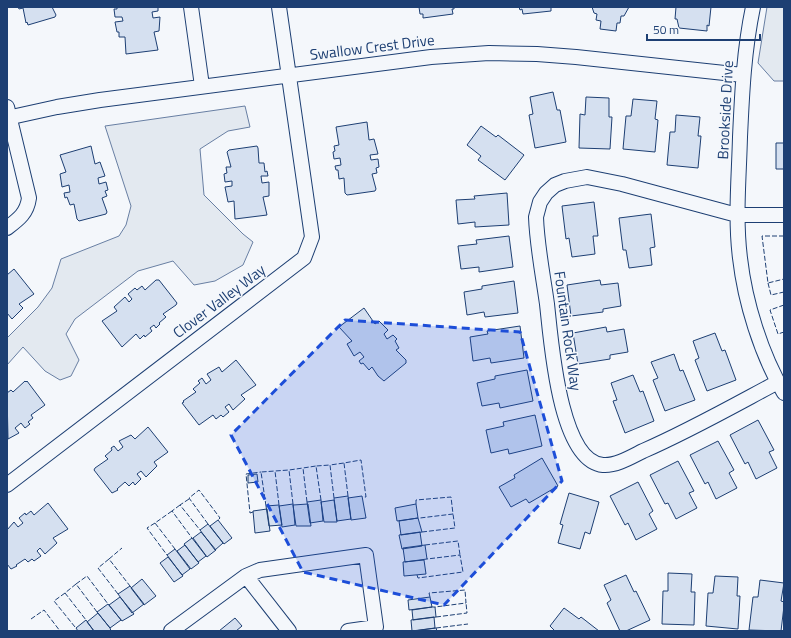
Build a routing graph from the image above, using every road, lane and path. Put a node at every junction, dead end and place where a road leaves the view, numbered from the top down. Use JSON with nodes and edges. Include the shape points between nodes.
{"nodes":[{"id":1,"x":191,"y":7,"type":"edge"},
{"id":2,"x":279,"y":7,"type":"edge"},
{"id":3,"x":753,"y":7,"type":"edge"},
{"id":4,"x":288,"y":75,"type":"junction"},
{"id":5,"x":743,"y":75,"type":"junction"},
{"id":6,"x":202,"y":86,"type":"junction"},
{"id":7,"x":8,"y":114,"type":"edge"},
{"id":8,"x":737,"y":215,"type":"junction"},
{"id":9,"x":784,"y":215,"type":"edge"},
{"id":10,"x":7,"y":228,"type":"edge"},
{"id":11,"x":781,"y":387,"type":"edge"},
{"id":12,"x":7,"y":485,"type":"edge"},
{"id":13,"x":246,"y":576,"type":"junction"},
{"id":14,"x":171,"y":631,"type":"edge"},
{"id":15,"x":289,"y":631,"type":"edge"},
{"id":16,"x":348,"y":631,"type":"edge"}],
"edges":[{"from":1,"to":6,"type":"street"},
{"from":2,"to":4,"type":"street","name":"Clover Valley Way"},
{"from":3,"to":5,"type":"street","name":"Brookside Drive"},
{"from":4,"to":5,"type":"street","name":"Swallow Crest Drive","via":[[431,57],[496,53],[568,56]]},
{"from":4,"to":6,"type":"street","name":"Swallow Crest Drive"},
{"from":4,"to":12,"type":"street","name":"Clover Valley Way","via":[[312,237],[304,258]]},
{"from":5,"to":8,"type":"street","name":"Brookside Drive"},
{"from":6,"to":7,"type":"street","name":"Swallow Crest Drive"},
{"from":7,"to":10,"type":"street","via":[[29,198],[28,208],[23,216]]},
{"from":8,"to":9,"type":"street","name":"Fountain Rock Way"},
{"from":8,"to":11,"type":"street","name":"Brookside Drive","via":[[740,258],[750,307],[758,337]]},
{"from":8,"to":11,"type":"street","name":"Fountain Rock Way","via":[[587,177],[565,180],[546,193],[540,202],[536,217],[560,399],[572,434],[586,457],[604,465],[614,464]]},
{"from":13,"to":14,"type":"street"},
{"from":13,"to":15,"type":"street"},
{"from":13,"to":16,"type":"street","via":[[260,570],[366,555],[376,627]]}]}
